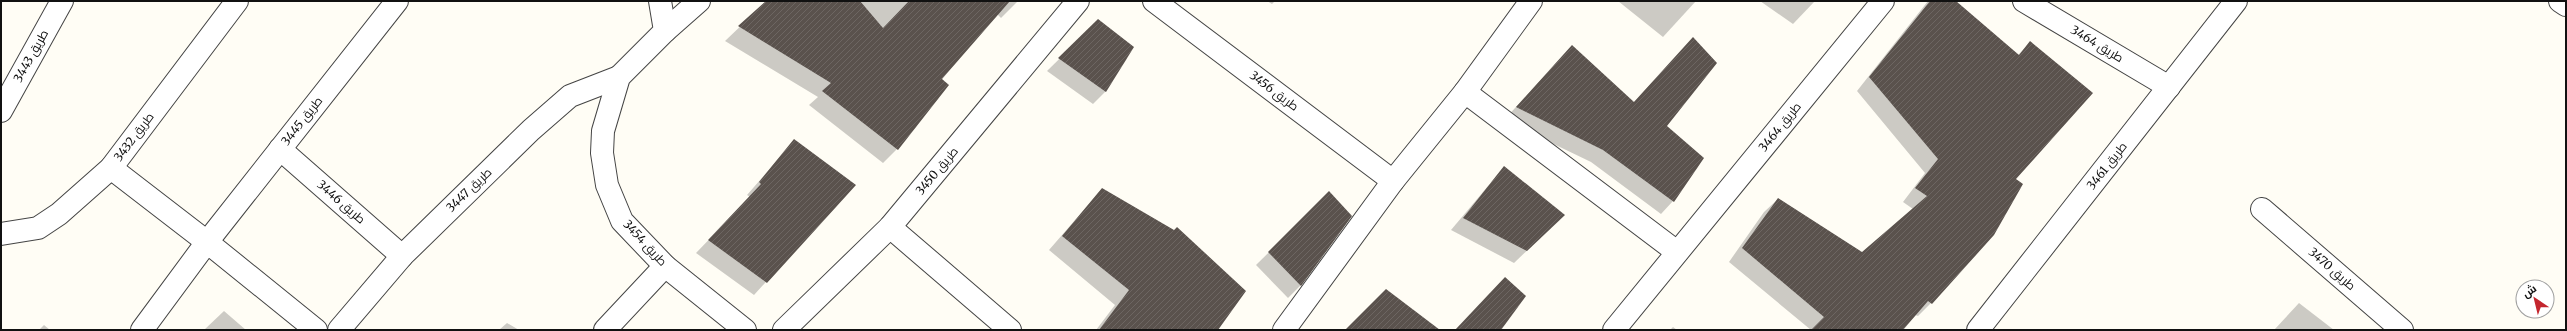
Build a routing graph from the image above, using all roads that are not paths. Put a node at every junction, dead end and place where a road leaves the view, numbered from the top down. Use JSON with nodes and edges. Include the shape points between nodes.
{"nodes":[{"id":1,"x":62,"y":1,"type":"edge"},
{"id":2,"x":237,"y":1,"type":"edge"},
{"id":3,"x":397,"y":1,"type":"edge"},
{"id":4,"x":660,"y":1,"type":"edge"},
{"id":5,"x":699,"y":1,"type":"edge"},
{"id":6,"x":1078,"y":1,"type":"edge"},
{"id":7,"x":1154,"y":1,"type":"edge"},
{"id":8,"x":1531,"y":1,"type":"edge"},
{"id":9,"x":1883,"y":1,"type":"edge"},
{"id":10,"x":2024,"y":1,"type":"edge"},
{"id":11,"x":2236,"y":1,"type":"edge"},
{"id":12,"x":2560,"y":1,"type":"edge"},
{"id":13,"x":2566,"y":5,"type":"edge"},
{"id":14,"x":664,"y":30,"type":"junction"},
{"id":15,"x":619,"y":77,"type":"junction"},
{"id":16,"x":2169,"y":87,"type":"junction"},
{"id":17,"x":1464,"y":92,"type":"junction"},
{"id":18,"x":1,"y":111,"type":"edge"},
{"id":19,"x":280,"y":149,"type":"junction"},
{"id":20,"x":111,"y":168,"type":"junction"},
{"id":21,"x":1393,"y":181,"type":"junction"},
{"id":22,"x":2262,"y":209,"type":"dead end"},
{"id":23,"x":890,"y":227,"type":"junction"},
{"id":24,"x":1,"y":234,"type":"edge"},
{"id":25,"x":207,"y":242,"type":"junction"},
{"id":26,"x":1677,"y":252,"type":"junction"},
{"id":27,"x":402,"y":256,"type":"junction"},
{"id":28,"x":665,"y":266,"type":"junction"},
{"id":29,"x":142,"y":330,"type":"edge"},
{"id":30,"x":316,"y":330,"type":"edge"},
{"id":31,"x":339,"y":330,"type":"edge"},
{"id":32,"x":605,"y":330,"type":"edge"},
{"id":33,"x":745,"y":330,"type":"edge"},
{"id":34,"x":784,"y":330,"type":"edge"},
{"id":35,"x":1010,"y":330,"type":"edge"},
{"id":36,"x":1285,"y":330,"type":"edge"},
{"id":37,"x":1614,"y":330,"type":"edge"},
{"id":38,"x":1978,"y":330,"type":"edge"},
{"id":39,"x":2402,"y":330,"type":"edge"}],
"edges":[{"from":1,"to":18,"type":"street","name":"طريق 3443"},
{"from":2,"to":20,"type":"street","name":"طريق 3432"},
{"from":3,"to":19,"type":"street","name":"طريق 3445"},
{"from":4,"to":14,"type":"street"},
{"from":5,"to":14,"type":"street","name":"طريق 3454"},
{"from":6,"to":23,"type":"street","name":"طريق 3450"},
{"from":7,"to":21,"type":"street","name":"طريق 3456"},
{"from":8,"to":17,"type":"street"},
{"from":9,"to":26,"type":"street","name":"طريق 3464"},
{"from":10,"to":16,"type":"street","name":"طريق 3464"},
{"from":11,"to":16,"type":"street","name":"طريق 3461"},
{"from":12,"to":13,"type":"street"},
{"from":14,"to":15,"type":"street","name":"طريق 3454"},
{"from":15,"to":27,"type":"street","name":"طريق 3447","via":[[570,96],[531,130]]},
{"from":15,"to":28,"type":"street","name":"طريق 3454","via":[[603,131],[602,153],[607,186],[622,221]]},
{"from":16,"to":38,"type":"street","name":"طريق 3461"},
{"from":17,"to":21,"type":"street"},
{"from":17,"to":26,"type":"street"},
{"from":19,"to":25,"type":"street","name":"طريق 3445"},
{"from":19,"to":27,"type":"street","name":"طريق 3446"},
{"from":20,"to":24,"type":"street","name":"طريق 3432","via":[[59,214],[38,228]]},
{"from":20,"to":25,"type":"street"},
{"from":21,"to":36,"type":"street"},
{"from":22,"to":39,"type":"street","name":"طريق 3470"},
{"from":23,"to":34,"type":"street","name":"طريق 3450"},
{"from":23,"to":35,"type":"street"},
{"from":25,"to":29,"type":"street","name":"طريق 3445"},
{"from":25,"to":30,"type":"street"},
{"from":26,"to":37,"type":"street","name":"طريق 3464"},
{"from":27,"to":31,"type":"street","name":"طريق 3447"},
{"from":28,"to":32,"type":"street"},
{"from":28,"to":33,"type":"street","name":"طريق 3454"}]}
